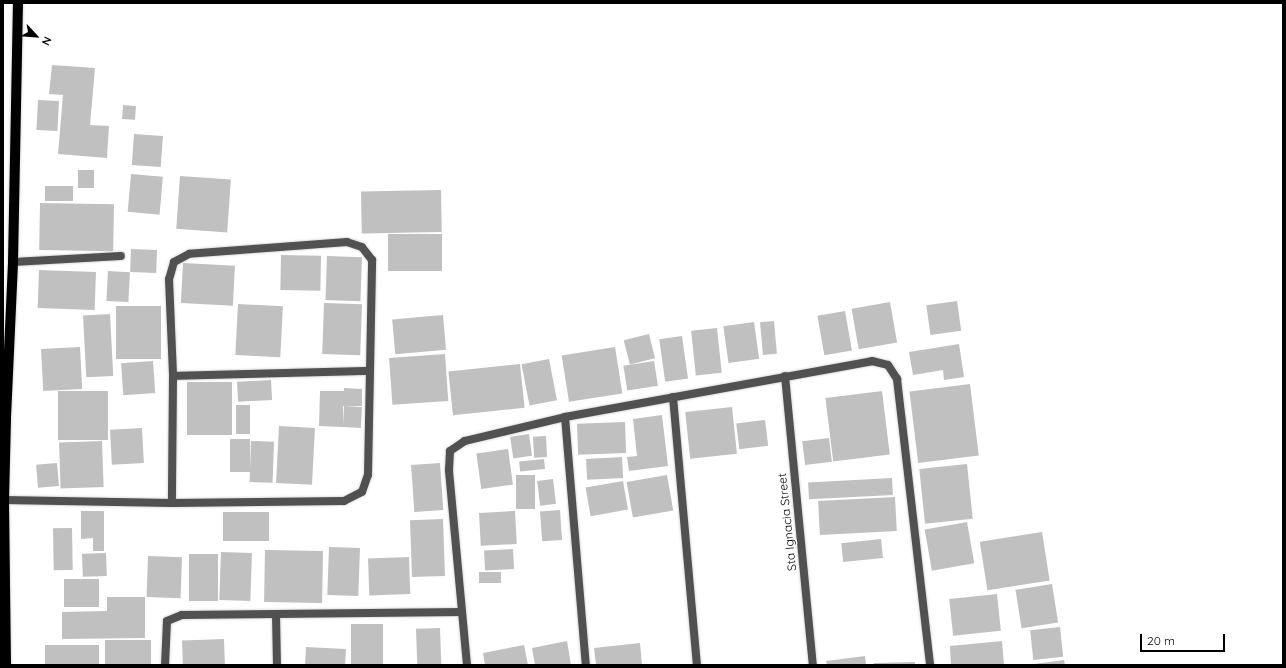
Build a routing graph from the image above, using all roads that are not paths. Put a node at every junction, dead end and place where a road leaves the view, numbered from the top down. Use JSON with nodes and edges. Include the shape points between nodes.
{"nodes":[{"id":1,"x":18,"y":3,"type":"edge"},
{"id":2,"x":121,"y":256,"type":"dead end"},
{"id":3,"x":12,"y":262,"type":"junction"},
{"id":4,"x":369,"y":371,"type":"junction"},
{"id":5,"x":173,"y":376,"type":"junction"},
{"id":6,"x":785,"y":376,"type":"junction"},
{"id":7,"x":673,"y":397,"type":"junction"},
{"id":8,"x":4,"y":417,"type":"edge"},
{"id":9,"x":565,"y":417,"type":"junction"},
{"id":10,"x":4,"y":500,"type":"junction"},
{"id":11,"x":172,"y":503,"type":"junction"},
{"id":12,"x":462,"y":612,"type":"junction"},
{"id":13,"x":276,"y":614,"type":"junction"},
{"id":14,"x":6,"y":665,"type":"edge"},
{"id":15,"x":165,"y":665,"type":"edge"},
{"id":16,"x":277,"y":665,"type":"edge"},
{"id":17,"x":467,"y":665,"type":"edge"},
{"id":18,"x":586,"y":665,"type":"edge"},
{"id":19,"x":697,"y":665,"type":"edge"},
{"id":20,"x":813,"y":665,"type":"edge"},
{"id":21,"x":930,"y":665,"type":"edge"}],
"edges":[{"from":1,"to":3,"type":"main road"},
{"from":2,"to":3,"type":"street"},
{"from":3,"to":8,"type":"main road"},
{"from":4,"to":5,"type":"street"},
{"from":4,"to":5,"type":"street","via":[[372,260],[362,247],[347,242],[190,254],[174,262],[169,279]]},
{"from":4,"to":11,"type":"street","via":[[368,475],[362,492],[344,501]]},
{"from":5,"to":11,"type":"street"},
{"from":6,"to":7,"type":"street"},
{"from":6,"to":20,"type":"street","name":"Sta Ignacia Street"},
{"from":6,"to":21,"type":"street","via":[[872,361],[888,364],[897,379]]},
{"from":7,"to":9,"type":"street"},
{"from":7,"to":19,"type":"street"},
{"from":8,"to":10,"type":"main road"},
{"from":9,"to":12,"type":"street","via":[[465,441],[450,451],[449,470]]},
{"from":9,"to":18,"type":"street"},
{"from":10,"to":11,"type":"street"},
{"from":10,"to":14,"type":"main road"},
{"from":12,"to":13,"type":"street"},
{"from":12,"to":17,"type":"street"},
{"from":13,"to":15,"type":"street","via":[[182,615],[167,621]]},
{"from":13,"to":16,"type":"street"}]}
